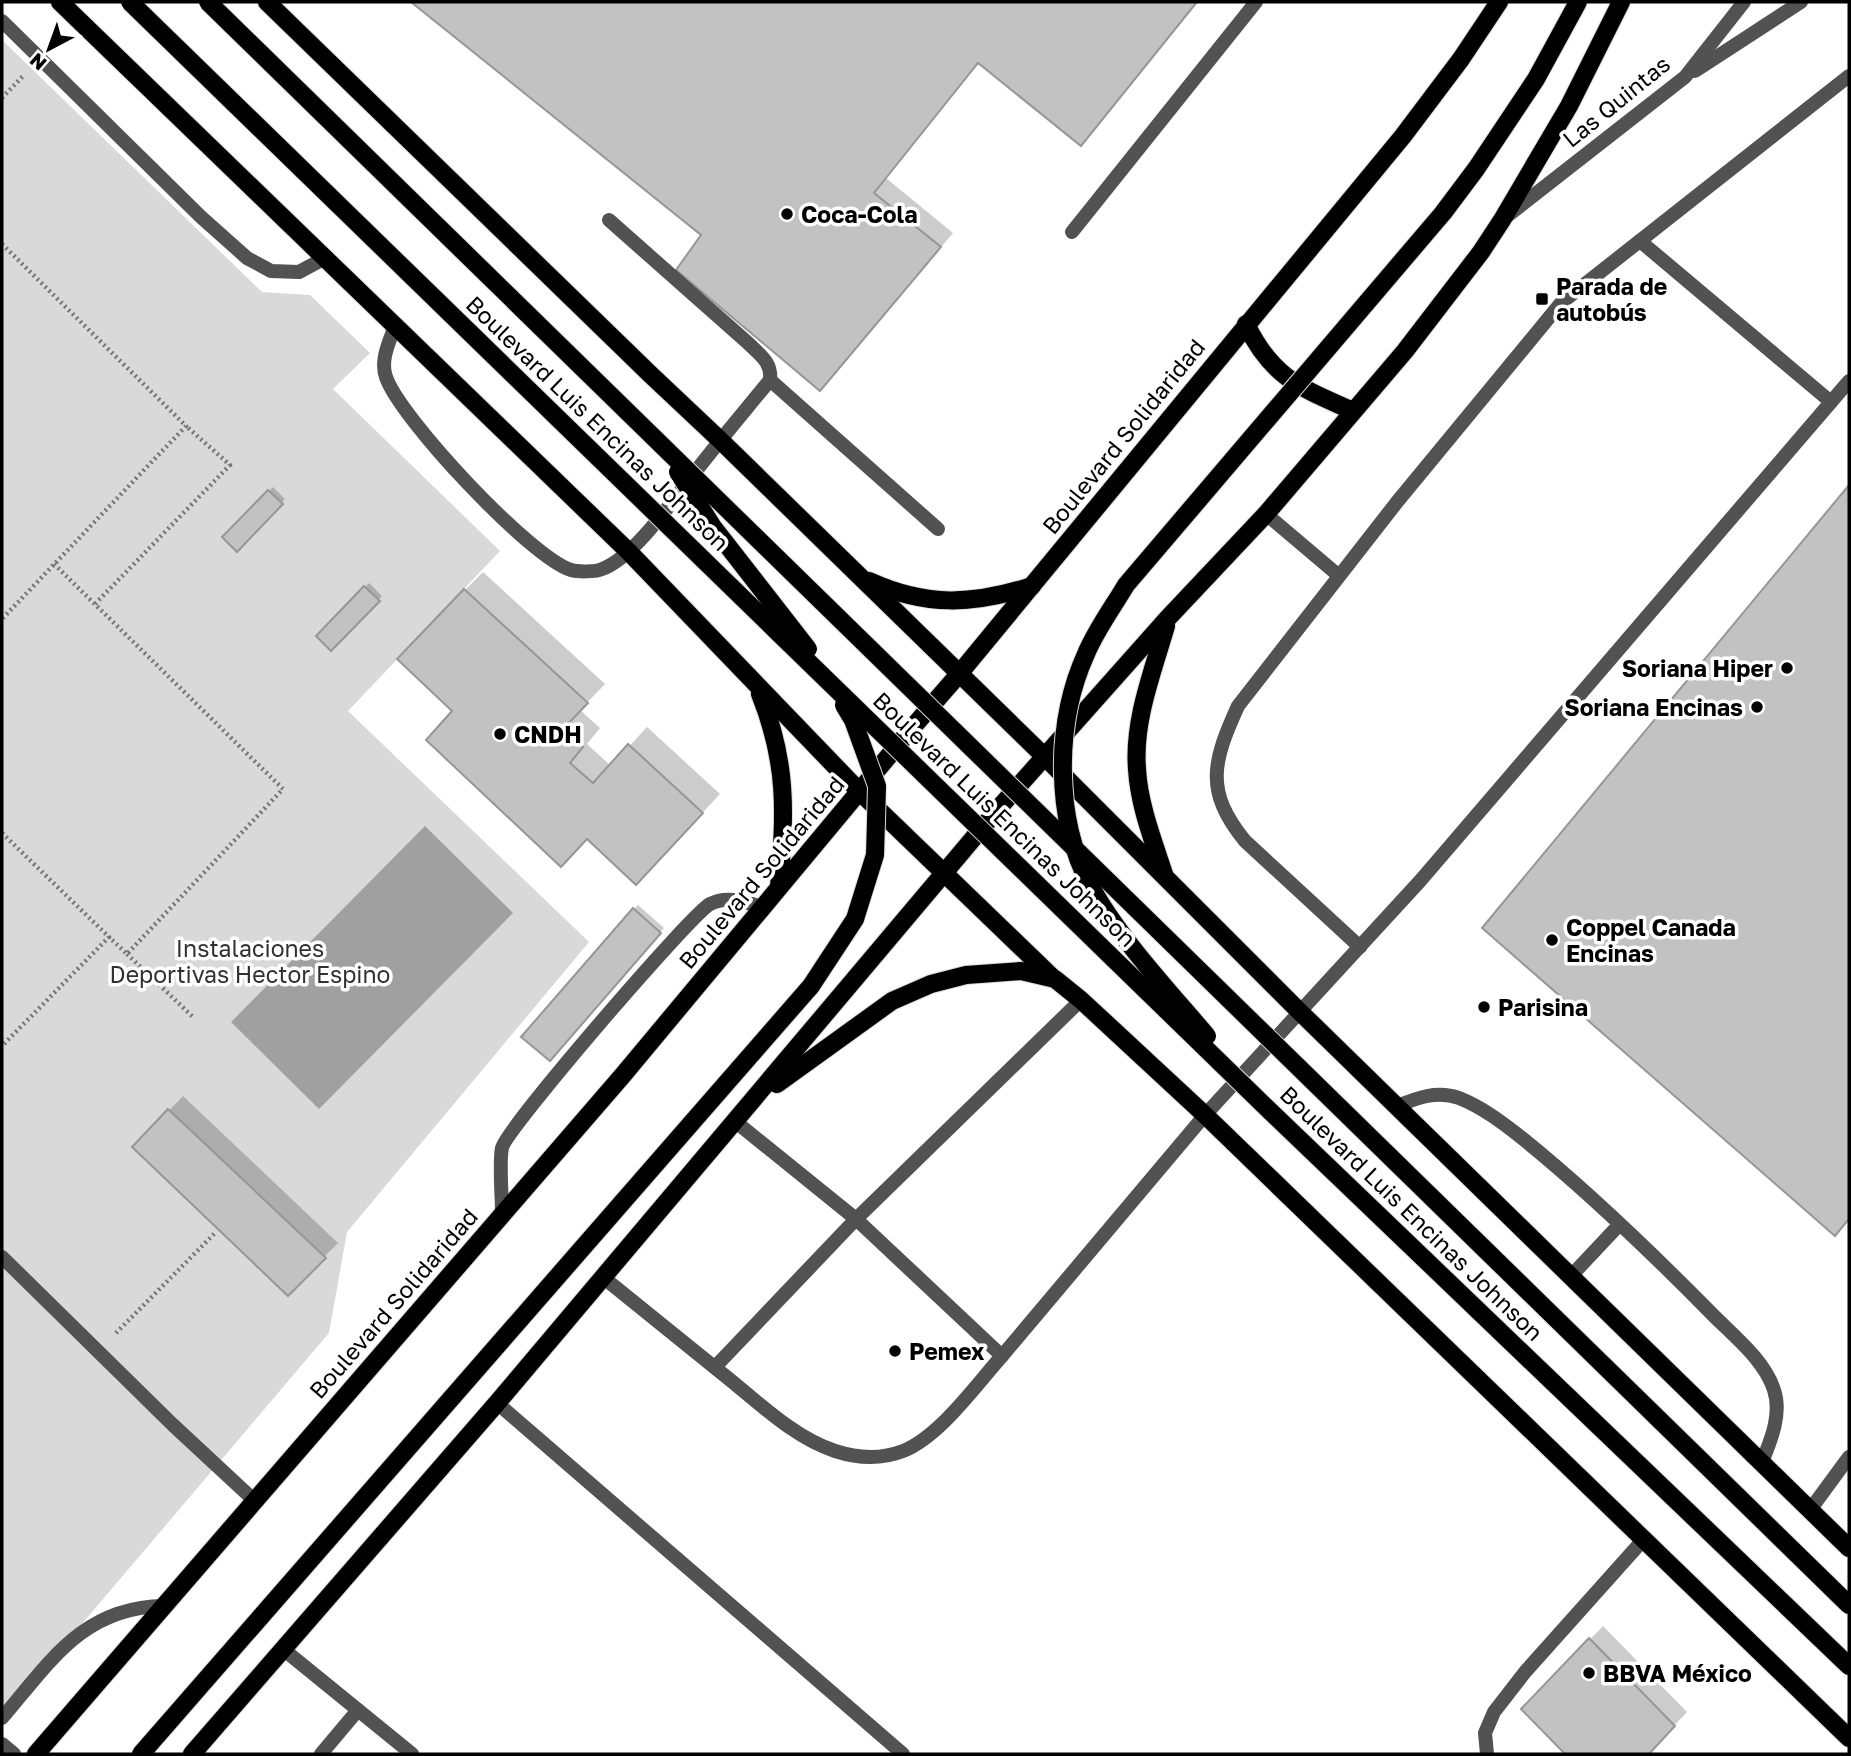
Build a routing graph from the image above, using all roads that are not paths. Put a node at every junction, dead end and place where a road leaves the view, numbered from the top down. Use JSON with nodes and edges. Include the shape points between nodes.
{"nodes":[{"id":1,"x":60,"y":2,"type":"edge"},
{"id":2,"x":130,"y":2,"type":"edge"},
{"id":3,"x":208,"y":2,"type":"edge"},
{"id":4,"x":267,"y":2,"type":"edge"},
{"id":5,"x":1256,"y":2,"type":"edge"},
{"id":6,"x":1499,"y":2,"type":"edge"},
{"id":7,"x":1578,"y":2,"type":"edge"},
{"id":8,"x":1621,"y":2,"type":"edge"},
{"id":9,"x":1744,"y":2,"type":"edge"},
{"id":10,"x":1801,"y":2,"type":"edge"},
{"id":11,"x":2,"y":21,"type":"edge"},
{"id":12,"x":1849,"y":76,"type":"edge"},
{"id":13,"x":1685,"y":77,"type":"junction"},
{"id":14,"x":609,"y":220,"type":"dead end"},
{"id":15,"x":1502,"y":220,"type":"junction"},
{"id":16,"x":1072,"y":232,"type":"dead end"},
{"id":17,"x":1640,"y":240,"type":"junction"},
{"id":18,"x":325,"y":258,"type":"junction"},
{"id":19,"x":1246,"y":324,"type":"junction"},
{"id":20,"x":395,"y":326,"type":"junction"},
{"id":21,"x":770,"y":380,"type":"junction"},
{"id":22,"x":1849,"y":381,"type":"edge"},
{"id":23,"x":1831,"y":402,"type":"junction"},
{"id":24,"x":1353,"y":411,"type":"junction"},
{"id":25,"x":720,"y":440,"type":"junction"},
{"id":26,"x":661,"y":445,"type":"junction"},
{"id":27,"x":1265,"y":514,"type":"junction"},
{"id":28,"x":938,"y":529,"type":"dead end"},
{"id":29,"x":629,"y":552,"type":"junction"},
{"id":30,"x":856,"y":575,"type":"junction"},
{"id":31,"x":1338,"y":575,"type":"junction"},
{"id":32,"x":1032,"y":586,"type":"junction"},
{"id":33,"x":1167,"y":619,"type":"junction"},
{"id":34,"x":959,"y":674,"type":"junction"},
{"id":35,"x":756,"y":684,"type":"junction"},
{"id":36,"x":1046,"y":758,"type":"junction"},
{"id":37,"x":860,"y":792,"type":"junction"},
{"id":38,"x":944,"y":873,"type":"junction"},
{"id":39,"x":1167,"y":880,"type":"junction"},
{"id":40,"x":779,"y":887,"type":"junction"},
{"id":41,"x":762,"y":907,"type":"junction"},
{"id":42,"x":1360,"y":947,"type":"junction"},
{"id":43,"x":1055,"y":979,"type":"junction"},
{"id":44,"x":1081,"y":1000,"type":"junction"},
{"id":45,"x":1300,"y":1012,"type":"junction"},
{"id":46,"x":752,"y":1103,"type":"junction"},
{"id":47,"x":1397,"y":1106,"type":"junction"},
{"id":48,"x":1271,"y":1112,"type":"junction"},
{"id":49,"x":1205,"y":1115,"type":"junction"},
{"id":50,"x":736,"y":1122,"type":"junction"},
{"id":51,"x":502,"y":1212,"type":"junction"},
{"id":52,"x":856,"y":1219,"type":"junction"},
{"id":53,"x":1619,"y":1225,"type":"junction"},
{"id":54,"x":2,"y":1257,"type":"edge"},
{"id":55,"x":1571,"y":1276,"type":"junction"},
{"id":56,"x":604,"y":1278,"type":"junction"},
{"id":57,"x":1002,"y":1356,"type":"junction"},
{"id":58,"x":715,"y":1367,"type":"junction"},
{"id":59,"x":497,"y":1404,"type":"junction"},
{"id":60,"x":1849,"y":1457,"type":"edge"},
{"id":61,"x":1762,"y":1462,"type":"junction"},
{"id":62,"x":256,"y":1501,"type":"junction"},
{"id":63,"x":1810,"y":1510,"type":"junction"},
{"id":64,"x":1644,"y":1539,"type":"junction"},
{"id":65,"x":1849,"y":1548,"type":"edge"},
{"id":66,"x":1849,"y":1605,"type":"edge"},
{"id":67,"x":164,"y":1606,"type":"junction"},
{"id":68,"x":283,"y":1649,"type":"junction"},
{"id":69,"x":1849,"y":1666,"type":"edge"},
{"id":70,"x":358,"y":1710,"type":"junction"},
{"id":71,"x":2,"y":1718,"type":"edge"},
{"id":72,"x":1849,"y":1738,"type":"edge"},
{"id":73,"x":2,"y":1744,"type":"edge"},
{"id":74,"x":14,"y":1754,"type":"edge"},
{"id":75,"x":36,"y":1754,"type":"edge"},
{"id":76,"x":141,"y":1754,"type":"edge"},
{"id":77,"x":192,"y":1754,"type":"edge"},
{"id":78,"x":321,"y":1754,"type":"edge"},
{"id":79,"x":412,"y":1754,"type":"edge"},
{"id":80,"x":903,"y":1754,"type":"edge"},
{"id":81,"x":1487,"y":1754,"type":"edge"}],
"edges":[{"from":1,"to":18,"type":"main road"},
{"from":2,"to":48,"type":"main road","name":"Boulevard Luis Encinas Johnson","bridge":true},
{"from":3,"to":26,"type":"main road","name":"Boulevard Luis Encinas Johnson","bridge":true},
{"from":4,"to":25,"type":"main road"},
{"from":5,"to":16,"type":"street"},
{"from":6,"to":19,"type":"main road","name":"Boulevard Solidaridad","via":[[1403,136]]},
{"from":7,"to":48,"type":"main road","bridge":true,"via":[[1536,79],[1443,213],[1126,585],[1086,653],[1066,715],[1062,775],[1071,834],[1089,884],[1130,945]]},
{"from":8,"to":15,"type":"main road","via":[[1569,106]]},
{"from":9,"to":13,"type":"street","name":"Las Quintas"},
{"from":10,"to":13,"type":"street"},
{"from":11,"to":18,"type":"street","via":[[247,258],[271,271],[299,272]]},
{"from":12,"to":17,"type":"street"},
{"from":13,"to":15,"type":"street","name":"Las Quintas"},
{"from":14,"to":21,"type":"street","via":[[766,360]]},
{"from":15,"to":24,"type":"main road","via":[[1434,314]]},
{"from":17,"to":23,"type":"street"},
{"from":17,"to":31,"type":"street","via":[[1561,303]]},
{"from":18,"to":20,"type":"main road"},
{"from":19,"to":24,"type":"main road","via":[[1256,346],[1291,382]]},
{"from":19,"to":32,"type":"main road","name":"Boulevard Solidaridad"},
{"from":20,"to":29,"type":"main road"},
{"from":20,"to":29,"type":"street","via":[[384,374],[392,393],[439,453],[486,501],[546,556],[572,571],[602,570]]},
{"from":21,"to":25,"type":"street"},
{"from":21,"to":28,"type":"street"},
{"from":22,"to":23,"type":"street"},
{"from":23,"to":42,"type":"street"},
{"from":24,"to":27,"type":"main road"},
{"from":25,"to":29,"type":"street"},
{"from":25,"to":30,"type":"main road"},
{"from":26,"to":66,"type":"main road","name":"Boulevard Luis Encinas Johnson","bridge":true},
{"from":26,"to":76,"type":"main road","bridge":true,"via":[[713,527],[807,647],[853,720],[877,786],[875,855],[855,919],[811,986]]},
{"from":27,"to":31,"type":"street"},
{"from":27,"to":33,"type":"main road"},
{"from":29,"to":35,"type":"main road"},
{"from":30,"to":32,"type":"main road","via":[[925,599],[961,602]]},
{"from":30,"to":34,"type":"main road"},
{"from":31,"to":42,"type":"street","via":[[1238,706],[1223,738],[1216,769],[1219,800],[1229,822]]},
{"from":32,"to":34,"type":"main road","name":"Boulevard Solidaridad"},
{"from":33,"to":36,"type":"main road"},
{"from":33,"to":39,"type":"main road","via":[[1142,709],[1136,768],[1148,826]]},
{"from":34,"to":36,"type":"main road"},
{"from":34,"to":37,"type":"main road","name":"Boulevard Solidaridad"},
{"from":35,"to":37,"type":"main road"},
{"from":35,"to":40,"type":"main road","via":[[780,754],[784,796]]},
{"from":36,"to":38,"type":"main road"},
{"from":36,"to":39,"type":"main road"},
{"from":37,"to":38,"type":"main road"},
{"from":37,"to":40,"type":"main road","name":"Boulevard Solidaridad"},
{"from":38,"to":43,"type":"main road"},
{"from":38,"to":46,"type":"main road"},
{"from":39,"to":45,"type":"main road"},
{"from":40,"to":41,"type":"main road","name":"Boulevard Solidaridad"},
{"from":41,"to":51,"type":"main road","name":"Boulevard Solidaridad"},
{"from":41,"to":51,"type":"street","via":[[735,900],[708,905],[632,986],[502,1147]]},
{"from":42,"to":45,"type":"street"},
{"from":43,"to":44,"type":"main road"},
{"from":43,"to":46,"type":"main road","via":[[1021,971],[966,975],[931,984],[892,1001]]},
{"from":44,"to":49,"type":"main road"},
{"from":44,"to":52,"type":"street"},
{"from":45,"to":47,"type":"main road"},
{"from":45,"to":49,"type":"street"},
{"from":46,"to":50,"type":"main road"},
{"from":47,"to":53,"type":"street","via":[[1434,1094],[1457,1098],[1490,1115]]},
{"from":47,"to":55,"type":"main road"},
{"from":48,"to":69,"type":"main road","name":"Boulevard Luis Encinas Johnson","bridge":true},
{"from":49,"to":57,"type":"street"},
{"from":49,"to":64,"type":"main road"},
{"from":50,"to":52,"type":"street"},
{"from":50,"to":56,"type":"main road"},
{"from":51,"to":62,"type":"main road","name":"Boulevard Solidaridad"},
{"from":52,"to":57,"type":"street"},
{"from":52,"to":58,"type":"street"},
{"from":53,"to":55,"type":"street"},
{"from":53,"to":61,"type":"street","via":[[1686,1287],[1768,1376],[1777,1406]]},
{"from":54,"to":62,"type":"street"},
{"from":55,"to":61,"type":"main road"},
{"from":56,"to":58,"type":"street"},
{"from":56,"to":59,"type":"main road"},
{"from":57,"to":58,"type":"street","via":[[928,1436],[881,1458],[859,1457],[822,1445],[768,1411]]},
{"from":59,"to":68,"type":"main road"},
{"from":59,"to":80,"type":"street"},
{"from":60,"to":63,"type":"street"},
{"from":61,"to":63,"type":"main road"},
{"from":62,"to":67,"type":"main road","name":"Boulevard Solidaridad"},
{"from":63,"to":65,"type":"main road"},
{"from":64,"to":72,"type":"main road"},
{"from":64,"to":81,"type":"street","via":[[1494,1712],[1485,1733]]},
{"from":67,"to":71,"type":"street","via":[[126,1610],[83,1630]]},
{"from":67,"to":75,"type":"main road","name":"Boulevard Solidaridad"},
{"from":68,"to":70,"type":"street"},
{"from":68,"to":77,"type":"main road"},
{"from":70,"to":78,"type":"street"},
{"from":70,"to":79,"type":"street"},
{"from":73,"to":74,"type":"street"}]}
